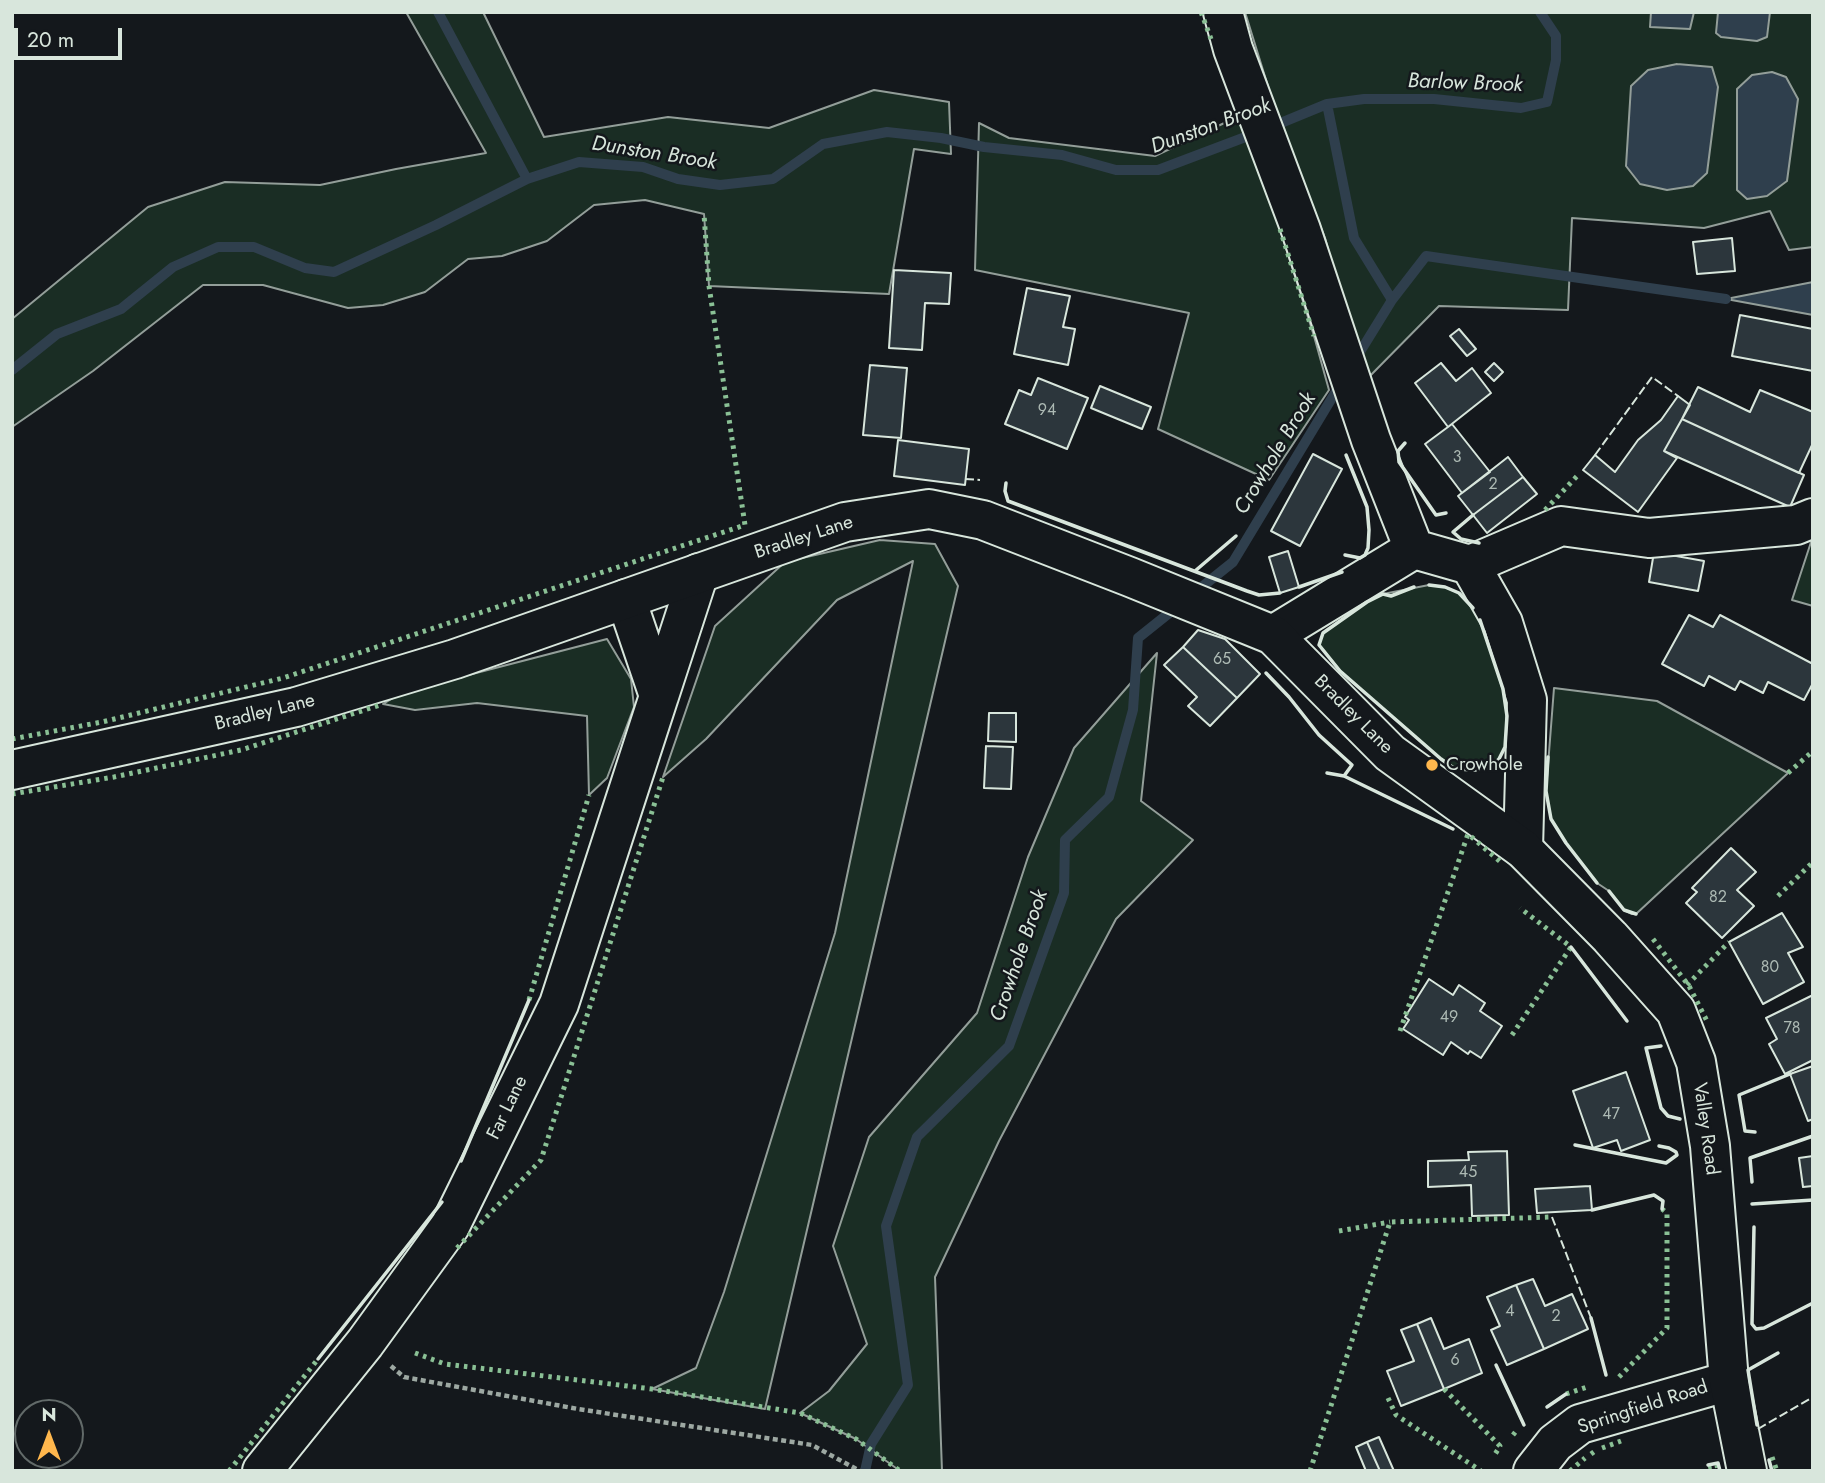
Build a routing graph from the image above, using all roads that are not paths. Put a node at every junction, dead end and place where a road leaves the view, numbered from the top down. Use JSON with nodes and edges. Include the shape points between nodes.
{"nodes":[{"id":1,"x":1223,"y":12,"type":"edge"},
{"id":2,"x":1813,"y":518,"type":"edge"},
{"id":3,"x":1414,"y":549,"type":"junction"},
{"id":4,"x":1470,"y":565,"type":"junction"},
{"id":5,"x":699,"y":573,"type":"junction"},
{"id":6,"x":626,"y":599,"type":"junction"},
{"id":7,"x":1273,"y":635,"type":"junction"},
{"id":8,"x":659,"y":696,"type":"junction"},
{"id":9,"x":12,"y":770,"type":"edge"},
{"id":10,"x":1523,"y":849,"type":"junction"},
{"id":11,"x":1729,"y":1381,"type":"junction"},
{"id":12,"x":262,"y":1471,"type":"edge"},
{"id":13,"x":1533,"y":1471,"type":"edge"},
{"id":14,"x":1747,"y":1471,"type":"edge"}],
"edges":[{"from":1,"to":3,"type":"street","via":[[1371,440]]},
{"from":2,"to":4,"type":"street","via":[[1796,525],[1649,538],[1561,526]]},
{"from":3,"to":4,"type":"street"},
{"from":3,"to":7,"type":"street"},
{"from":4,"to":10,"type":"street","via":[[1503,623],[1527,700]]},
{"from":5,"to":6,"type":"street","name":"Bradley Lane"},
{"from":5,"to":7,"type":"street","name":"Bradley Lane","via":[[845,522],[929,509],[983,520]]},
{"from":5,"to":8,"type":"street","name":"Far Lane"},
{"from":6,"to":8,"type":"street"},
{"from":6,"to":9,"type":"street","name":"Bradley Lane","via":[[455,659],[296,707]]},
{"from":7,"to":10,"type":"street","name":"Bradley Lane","via":[[1390,753]]},
{"from":8,"to":12,"type":"street","name":"Far Lane","via":[[559,1004],[450,1226],[365,1343]]},
{"from":10,"to":11,"type":"street","name":"Valley Road","via":[[1676,1011],[1696,1062],[1710,1146]]},
{"from":11,"to":13,"type":"street","name":"Springfield Road","via":[[1580,1424],[1555,1443]]},
{"from":11,"to":14,"type":"street","name":"Valley Road"}]}
